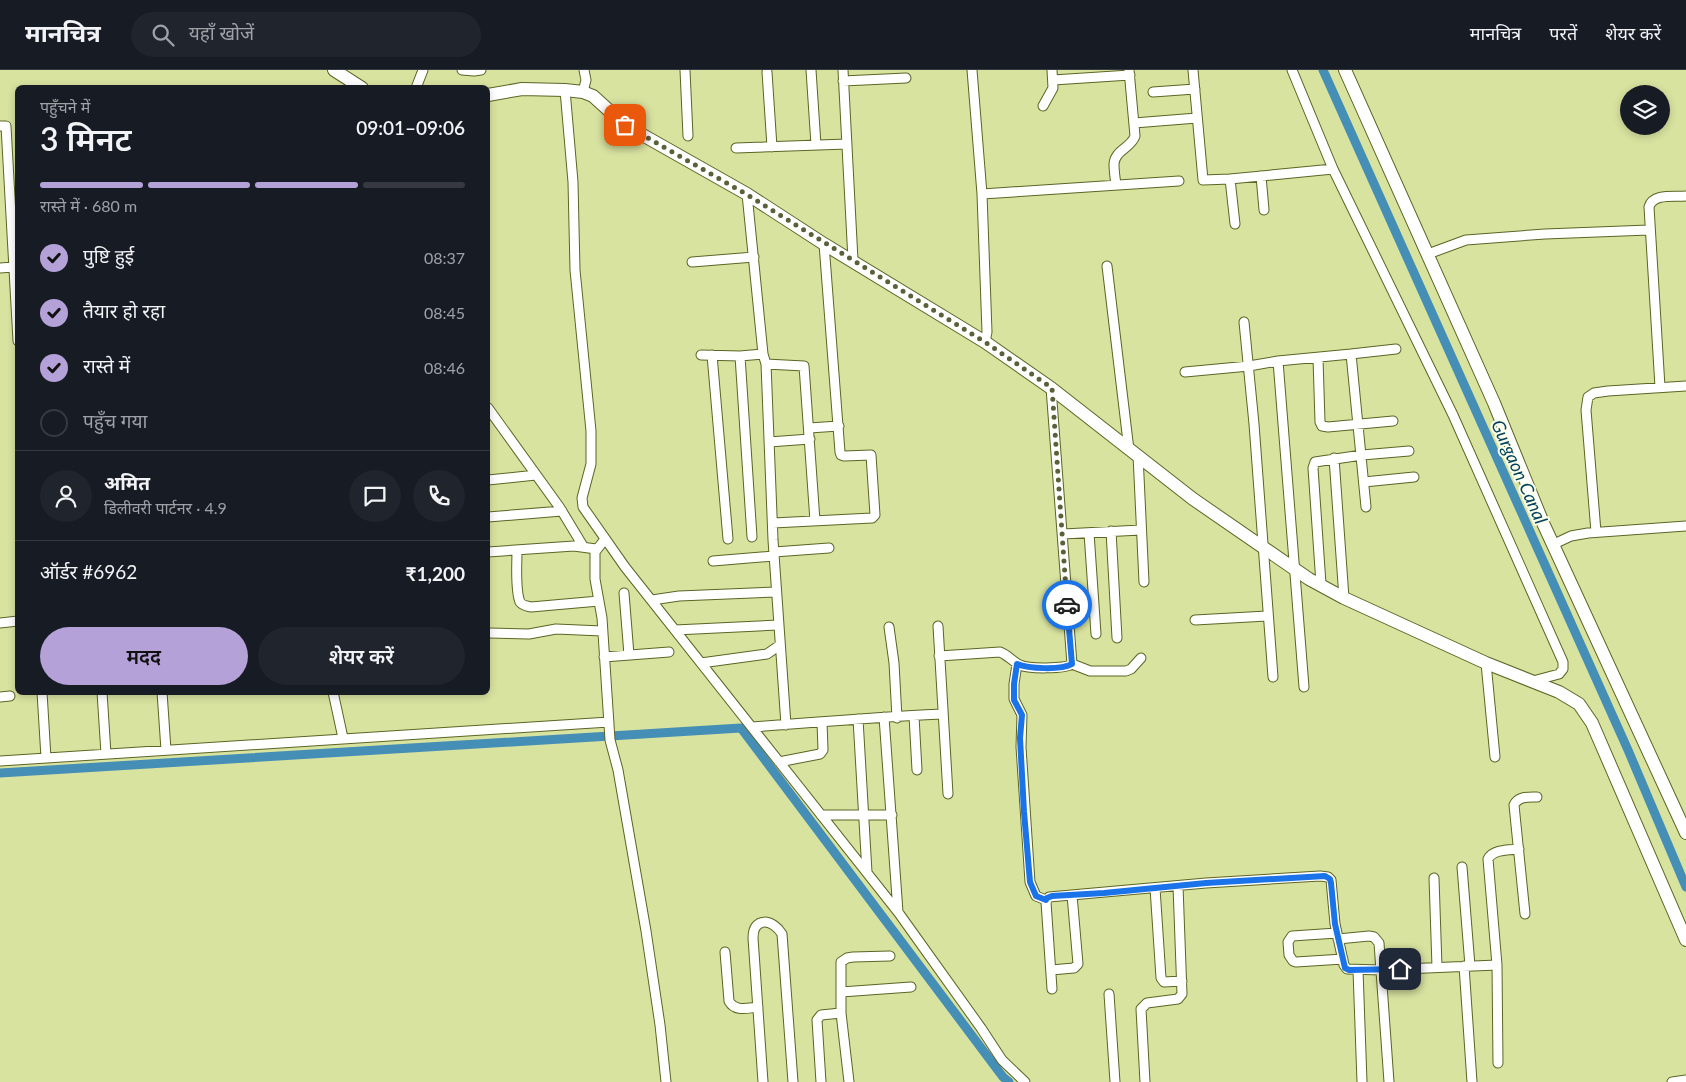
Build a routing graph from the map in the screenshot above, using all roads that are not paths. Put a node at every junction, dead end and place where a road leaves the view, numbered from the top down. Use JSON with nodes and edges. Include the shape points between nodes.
{"nodes":[{"id":1,"x":334,"y":70,"type":"edge"},
{"id":2,"x":422,"y":70,"type":"edge"},
{"id":3,"x":462,"y":70,"type":"edge"},
{"id":4,"x":481,"y":70,"type":"edge"},
{"id":5,"x":584,"y":70,"type":"edge"},
{"id":6,"x":685,"y":70,"type":"edge"},
{"id":7,"x":812,"y":70,"type":"edge"},
{"id":8,"x":843,"y":70,"type":"edge"},
{"id":9,"x":972,"y":70,"type":"edge"},
{"id":10,"x":1052,"y":70,"type":"edge"},
{"id":11,"x":1193,"y":70,"type":"edge"},
{"id":12,"x":1292,"y":70,"type":"edge"},
{"id":13,"x":1345,"y":70,"type":"edge"},
{"id":14,"x":767,"y":72,"type":"dead end"},
{"id":15,"x":1130,"y":72,"type":"edge"},
{"id":16,"x":906,"y":78,"type":"dead end"},
{"id":17,"x":1053,"y":80,"type":"junction"},
{"id":18,"x":843,"y":81,"type":"junction"},
{"id":19,"x":357,"y":85,"type":"edge"},
{"id":20,"x":417,"y":85,"type":"edge"},
{"id":21,"x":1195,"y":89,"type":"junction"},
{"id":22,"x":566,"y":90,"type":"junction"},
{"id":23,"x":583,"y":92,"type":"junction"},
{"id":24,"x":1153,"y":92,"type":"dead end"},
{"id":25,"x":490,"y":95,"type":"edge"},
{"id":26,"x":1043,"y":106,"type":"dead end"},
{"id":27,"x":1197,"y":118,"type":"junction"},
{"id":28,"x":1134,"y":122,"type":"junction"},
{"id":29,"x":0,"y":126,"type":"edge"},
{"id":30,"x":688,"y":136,"type":"dead end"},
{"id":31,"x":847,"y":144,"type":"junction"},
{"id":32,"x":816,"y":145,"type":"junction"},
{"id":33,"x":772,"y":147,"type":"junction"},
{"id":34,"x":736,"y":148,"type":"dead end"},
{"id":35,"x":1333,"y":169,"type":"junction"},
{"id":36,"x":1261,"y":176,"type":"junction"},
{"id":37,"x":1230,"y":179,"type":"junction"},
{"id":38,"x":1180,"y":181,"type":"dead end"},
{"id":39,"x":1116,"y":184,"type":"junction"},
{"id":40,"x":746,"y":194,"type":"junction"},
{"id":41,"x":982,"y":194,"type":"junction"},
{"id":42,"x":1686,"y":196,"type":"edge"},
{"id":43,"x":1264,"y":210,"type":"dead end"},
{"id":44,"x":1235,"y":224,"type":"dead end"},
{"id":45,"x":1650,"y":230,"type":"junction"},
{"id":46,"x":824,"y":244,"type":"junction"},
{"id":47,"x":1428,"y":254,"type":"junction"},
{"id":48,"x":754,"y":257,"type":"junction"},
{"id":49,"x":853,"y":260,"type":"junction"},
{"id":50,"x":692,"y":262,"type":"dead end"},
{"id":51,"x":1106,"y":266,"type":"dead end"},
{"id":52,"x":0,"y":268,"type":"edge"},
{"id":53,"x":15,"y":271,"type":"edge"},
{"id":54,"x":1244,"y":322,"type":"dead end"},
{"id":55,"x":985,"y":342,"type":"junction"},
{"id":56,"x":1396,"y":349,"type":"dead end"},
{"id":57,"x":764,"y":354,"type":"junction"},
{"id":58,"x":1351,"y":354,"type":"junction"},
{"id":59,"x":702,"y":355,"type":"dead end"},
{"id":60,"x":712,"y":355,"type":"junction"},
{"id":61,"x":740,"y":356,"type":"junction"},
{"id":62,"x":1318,"y":358,"type":"junction"},
{"id":63,"x":1278,"y":361,"type":"junction"},
{"id":64,"x":766,"y":364,"type":"junction"},
{"id":65,"x":1249,"y":366,"type":"junction"},
{"id":66,"x":1184,"y":372,"type":"dead end"},
{"id":67,"x":1686,"y":386,"type":"edge"},
{"id":68,"x":1660,"y":387,"type":"junction"},
{"id":69,"x":1052,"y":388,"type":"junction"},
{"id":70,"x":490,"y":411,"type":"edge"},
{"id":71,"x":1393,"y":421,"type":"dead end"},
{"id":72,"x":1358,"y":424,"type":"junction"},
{"id":73,"x":839,"y":426,"type":"junction"},
{"id":74,"x":809,"y":428,"type":"junction"},
{"id":75,"x":810,"y":439,"type":"junction"},
{"id":76,"x":769,"y":442,"type":"junction"},
{"id":77,"x":1409,"y":451,"type":"dead end"},
{"id":78,"x":1134,"y":452,"type":"junction"},
{"id":79,"x":1362,"y":455,"type":"junction"},
{"id":80,"x":1334,"y":458,"type":"junction"},
{"id":81,"x":536,"y":474,"type":"junction"},
{"id":82,"x":1414,"y":477,"type":"dead end"},
{"id":83,"x":490,"y":480,"type":"edge"},
{"id":84,"x":1364,"y":482,"type":"junction"},
{"id":85,"x":1366,"y":507,"type":"dead end"},
{"id":86,"x":562,"y":511,"type":"junction"},
{"id":87,"x":490,"y":517,"type":"edge"},
{"id":88,"x":815,"y":520,"type":"junction"},
{"id":89,"x":772,"y":523,"type":"junction"},
{"id":90,"x":1686,"y":526,"type":"edge"},
{"id":91,"x":1141,"y":530,"type":"junction"},
{"id":92,"x":1111,"y":531,"type":"junction"},
{"id":93,"x":1596,"y":532,"type":"junction"},
{"id":94,"x":1089,"y":533,"type":"junction"},
{"id":95,"x":1062,"y":534,"type":"junction"},
{"id":96,"x":752,"y":536,"type":"dead end"},
{"id":97,"x":728,"y":539,"type":"dead end"},
{"id":98,"x":600,"y":544,"type":"junction"},
{"id":99,"x":1554,"y":544,"type":"junction"},
{"id":100,"x":583,"y":546,"type":"junction"},
{"id":101,"x":1263,"y":547,"type":"junction"},
{"id":102,"x":829,"y":548,"type":"dead end"},
{"id":103,"x":517,"y":551,"type":"junction"},
{"id":104,"x":490,"y":552,"type":"edge"},
{"id":105,"x":774,"y":554,"type":"junction"},
{"id":106,"x":713,"y":561,"type":"dead end"},
{"id":107,"x":1296,"y":569,"type":"junction"},
{"id":108,"x":1144,"y":582,"type":"dead end"},
{"id":109,"x":1321,"y":584,"type":"junction"},
{"id":110,"x":776,"y":592,"type":"junction"},
{"id":111,"x":624,"y":593,"type":"dead end"},
{"id":112,"x":1344,"y":598,"type":"junction"},
{"id":113,"x":652,"y":600,"type":"junction"},
{"id":114,"x":599,"y":601,"type":"junction"},
{"id":115,"x":1267,"y":616,"type":"junction"},
{"id":116,"x":1195,"y":620,"type":"dead end"},
{"id":117,"x":15,"y":621,"type":"edge"},
{"id":118,"x":0,"y":623,"type":"edge"},
{"id":119,"x":778,"y":625,"type":"junction"},
{"id":120,"x":938,"y":626,"type":"dead end"},
{"id":121,"x":889,"y":627,"type":"dead end"},
{"id":122,"x":675,"y":630,"type":"junction"},
{"id":123,"x":602,"y":631,"type":"junction"},
{"id":124,"x":490,"y":633,"type":"edge"},
{"id":125,"x":1096,"y":634,"type":"dead end"},
{"id":126,"x":1117,"y":638,"type":"dead end"},
{"id":127,"x":780,"y":645,"type":"junction"},
{"id":128,"x":669,"y":652,"type":"dead end"},
{"id":129,"x":629,"y":655,"type":"junction"},
{"id":130,"x":939,"y":656,"type":"junction"},
{"id":131,"x":604,"y":657,"type":"junction"},
{"id":132,"x":1140,"y":658,"type":"dead end"},
{"id":133,"x":701,"y":663,"type":"junction"},
{"id":134,"x":1017,"y":664,"type":"junction"},
{"id":135,"x":1072,"y":664,"type":"junction"},
{"id":136,"x":1486,"y":664,"type":"junction"},
{"id":137,"x":1273,"y":677,"type":"dead end"},
{"id":138,"x":1533,"y":681,"type":"junction"},
{"id":139,"x":1304,"y":687,"type":"dead end"},
{"id":140,"x":42,"y":695,"type":"edge"},
{"id":141,"x":102,"y":695,"type":"edge"},
{"id":142,"x":162,"y":695,"type":"edge"},
{"id":143,"x":334,"y":695,"type":"edge"},
{"id":144,"x":10,"y":696,"type":"dead end"},
{"id":145,"x":0,"y":697,"type":"edge"},
{"id":146,"x":942,"y":714,"type":"junction"},
{"id":147,"x":914,"y":716,"type":"junction"},
{"id":148,"x":884,"y":717,"type":"junction"},
{"id":149,"x":898,"y":718,"type":"junction"},
{"id":150,"x":858,"y":719,"type":"junction"},
{"id":151,"x":822,"y":722,"type":"junction"},
{"id":152,"x":609,"y":724,"type":"junction"},
{"id":153,"x":786,"y":725,"type":"junction"},
{"id":154,"x":752,"y":727,"type":"junction"},
{"id":155,"x":342,"y":738,"type":"junction"},
{"id":156,"x":166,"y":750,"type":"junction"},
{"id":157,"x":106,"y":754,"type":"junction"},
{"id":158,"x":1495,"y":757,"type":"dead end"},
{"id":159,"x":46,"y":758,"type":"junction"},
{"id":160,"x":0,"y":761,"type":"edge"},
{"id":161,"x":780,"y":762,"type":"junction"},
{"id":162,"x":916,"y":770,"type":"dead end"},
{"id":163,"x":948,"y":794,"type":"dead end"},
{"id":164,"x":1537,"y":796,"type":"dead end"},
{"id":165,"x":821,"y":815,"type":"junction"},
{"id":166,"x":892,"y":815,"type":"junction"},
{"id":167,"x":864,"y":816,"type":"junction"},
{"id":168,"x":1686,"y":833,"type":"edge"},
{"id":169,"x":1519,"y":849,"type":"junction"},
{"id":170,"x":1462,"y":867,"type":"dead end"},
{"id":171,"x":867,"y":872,"type":"junction"},
{"id":172,"x":1434,"y":878,"type":"dead end"},
{"id":173,"x":1178,"y":886,"type":"junction"},
{"id":174,"x":1155,"y":888,"type":"junction"},
{"id":175,"x":1072,"y":895,"type":"junction"},
{"id":176,"x":1046,"y":900,"type":"junction"},
{"id":177,"x":898,"y":912,"type":"junction"},
{"id":178,"x":1525,"y":914,"type":"dead end"},
{"id":179,"x":1337,"y":936,"type":"junction"},
{"id":180,"x":1686,"y":940,"type":"edge"},
{"id":181,"x":725,"y":952,"type":"dead end"},
{"id":182,"x":890,"y":956,"type":"dead end"},
{"id":183,"x":1342,"y":959,"type":"junction"},
{"id":184,"x":1497,"y":964,"type":"junction"},
{"id":185,"x":1467,"y":966,"type":"junction"},
{"id":186,"x":1437,"y":967,"type":"junction"},
{"id":187,"x":1051,"y":970,"type":"junction"},
{"id":188,"x":1358,"y":970,"type":"junction"},
{"id":189,"x":1381,"y":970,"type":"junction"},
{"id":190,"x":1182,"y":981,"type":"junction"},
{"id":191,"x":911,"y":986,"type":"dead end"},
{"id":192,"x":1052,"y":989,"type":"dead end"},
{"id":193,"x":841,"y":992,"type":"junction"},
{"id":194,"x":1109,"y":994,"type":"dead end"},
{"id":195,"x":758,"y":1007,"type":"junction"},
{"id":196,"x":841,"y":1013,"type":"junction"},
{"id":197,"x":1498,"y":1063,"type":"dead end"},
{"id":198,"x":1686,"y":1080,"type":"edge"},
{"id":199,"x":666,"y":1082,"type":"edge"},
{"id":200,"x":763,"y":1082,"type":"edge"},
{"id":201,"x":793,"y":1082,"type":"edge"},
{"id":202,"x":821,"y":1082,"type":"edge"},
{"id":203,"x":849,"y":1082,"type":"edge"},
{"id":204,"x":1025,"y":1082,"type":"edge"},
{"id":205,"x":1115,"y":1082,"type":"edge"},
{"id":206,"x":1145,"y":1082,"type":"edge"},
{"id":207,"x":1362,"y":1082,"type":"edge"},
{"id":208,"x":1389,"y":1082,"type":"edge"},
{"id":209,"x":1472,"y":1082,"type":"edge"},
{"id":210,"x":1672,"y":1082,"type":"edge"}],
"edges":[{"from":1,"to":19,"type":"street"},
{"from":2,"to":20,"type":"street"},
{"from":3,"to":4,"type":"street"},
{"from":5,"to":23,"type":"street"},
{"from":6,"to":30,"type":"street"},
{"from":7,"to":32,"type":"street"},
{"from":8,"to":18,"type":"street"},
{"from":9,"to":41,"type":"street"},
{"from":10,"to":17,"type":"street"},
{"from":11,"to":21,"type":"street"},
{"from":12,"to":35,"type":"street"},
{"from":13,"to":47,"type":"street"},
{"from":14,"to":33,"type":"street"},
{"from":15,"to":17,"type":"street"},
{"from":15,"to":28,"type":"street"},
{"from":16,"to":18,"type":"street"},
{"from":17,"to":26,"type":"street","via":[[1053,88]]},
{"from":18,"to":31,"type":"street"},
{"from":21,"to":24,"type":"street"},
{"from":21,"to":27,"type":"street"},
{"from":22,"to":23,"type":"street"},
{"from":22,"to":25,"type":"street","via":[[522,89]]},
{"from":22,"to":98,"type":"street","via":[[575,270],[591,430],[591,464],[582,498]]},
{"from":23,"to":40,"type":"street","via":[[593,96],[625,125]]},
{"from":27,"to":28,"type":"street"},
{"from":27,"to":37,"type":"street","via":[[1203,180]]},
{"from":28,"to":39,"type":"street","via":[[1133,143],[1117,154],[1114,162]]},
{"from":29,"to":53,"type":"street","via":[[6,126]]},
{"from":31,"to":32,"type":"street"},
{"from":31,"to":49,"type":"street"},
{"from":32,"to":33,"type":"street"},
{"from":33,"to":34,"type":"street"},
{"from":35,"to":36,"type":"street"},
{"from":35,"to":138,"type":"street","via":[[1454,415],[1563,662],[1559,674]]},
{"from":36,"to":37,"type":"street"},
{"from":36,"to":43,"type":"street"},
{"from":37,"to":44,"type":"street"},
{"from":38,"to":39,"type":"street"},
{"from":39,"to":41,"type":"street"},
{"from":40,"to":46,"type":"street"},
{"from":40,"to":48,"type":"street"},
{"from":41,"to":55,"type":"street"},
{"from":42,"to":45,"type":"street","via":[[1652,200],[1648,207]]},
{"from":45,"to":47,"type":"street","via":[[1466,240]]},
{"from":45,"to":68,"type":"street"},
{"from":46,"to":49,"type":"street"},
{"from":46,"to":73,"type":"street"},
{"from":47,"to":99,"type":"street"},
{"from":48,"to":50,"type":"street"},
{"from":48,"to":57,"type":"street"},
{"from":49,"to":55,"type":"street"},
{"from":51,"to":78,"type":"street"},
{"from":52,"to":53,"type":"street"},
{"from":54,"to":65,"type":"street"},
{"from":55,"to":69,"type":"street"},
{"from":56,"to":58,"type":"street"},
{"from":57,"to":61,"type":"street"},
{"from":57,"to":64,"type":"street"},
{"from":58,"to":62,"type":"street"},
{"from":58,"to":72,"type":"street"},
{"from":59,"to":60,"type":"street"},
{"from":60,"to":61,"type":"street"},
{"from":60,"to":97,"type":"street"},
{"from":61,"to":96,"type":"street"},
{"from":62,"to":63,"type":"street"},
{"from":62,"to":72,"type":"street","via":[[1322,426]]},
{"from":63,"to":65,"type":"street"},
{"from":63,"to":107,"type":"street"},
{"from":64,"to":74,"type":"street","via":[[804,366]]},
{"from":64,"to":76,"type":"street"},
{"from":65,"to":66,"type":"street"},
{"from":65,"to":101,"type":"street"},
{"from":67,"to":68,"type":"street"},
{"from":68,"to":93,"type":"street","via":[[1594,392],[1588,397],[1586,410]]},
{"from":69,"to":78,"type":"street"},
{"from":69,"to":95,"type":"street"},
{"from":70,"to":81,"type":"street"},
{"from":71,"to":72,"type":"street"},
{"from":72,"to":79,"type":"street"},
{"from":73,"to":74,"type":"street"},
{"from":73,"to":88,"type":"street","via":[[841,455],[868,454],[872,457],[875,516]]},
{"from":74,"to":75,"type":"street"},
{"from":75,"to":76,"type":"street"},
{"from":75,"to":88,"type":"street"},
{"from":76,"to":89,"type":"street"},
{"from":77,"to":79,"type":"street"},
{"from":78,"to":91,"type":"street"},
{"from":78,"to":101,"type":"street"},
{"from":79,"to":80,"type":"street"},
{"from":79,"to":84,"type":"street"},
{"from":80,"to":109,"type":"street","via":[[1315,462],[1313,468]]},
{"from":80,"to":112,"type":"street"},
{"from":81,"to":83,"type":"street"},
{"from":81,"to":86,"type":"street"},
{"from":82,"to":84,"type":"street"},
{"from":84,"to":85,"type":"street"},
{"from":86,"to":87,"type":"street"},
{"from":86,"to":100,"type":"street"},
{"from":88,"to":89,"type":"street"},
{"from":89,"to":105,"type":"street"},
{"from":90,"to":93,"type":"street"},
{"from":91,"to":92,"type":"street"},
{"from":91,"to":108,"type":"street"},
{"from":92,"to":94,"type":"street"},
{"from":92,"to":126,"type":"street"},
{"from":93,"to":99,"type":"street","via":[[1571,536]]},
{"from":94,"to":95,"type":"street"},
{"from":94,"to":125,"type":"street"},
{"from":95,"to":135,"type":"street"},
{"from":98,"to":100,"type":"street"},
{"from":98,"to":113,"type":"street"},
{"from":98,"to":114,"type":"street","via":[[595,552]]},
{"from":99,"to":168,"type":"street"},
{"from":100,"to":103,"type":"street"},
{"from":101,"to":107,"type":"street"},
{"from":101,"to":115,"type":"street"},
{"from":102,"to":105,"type":"street"},
{"from":103,"to":104,"type":"street"},
{"from":103,"to":114,"type":"street","via":[[518,589],[524,605]]},
{"from":105,"to":106,"type":"street"},
{"from":105,"to":110,"type":"street"},
{"from":107,"to":109,"type":"street"},
{"from":107,"to":139,"type":"street"},
{"from":109,"to":112,"type":"street"},
{"from":110,"to":113,"type":"street"},
{"from":110,"to":119,"type":"street"},
{"from":111,"to":129,"type":"street"},
{"from":112,"to":136,"type":"street"},
{"from":113,"to":122,"type":"street"},
{"from":114,"to":123,"type":"street"},
{"from":115,"to":116,"type":"street"},
{"from":115,"to":137,"type":"street"},
{"from":117,"to":118,"type":"street"},
{"from":119,"to":122,"type":"street"},
{"from":119,"to":127,"type":"street"},
{"from":120,"to":130,"type":"street"},
{"from":121,"to":149,"type":"street"},
{"from":122,"to":133,"type":"street"},
{"from":123,"to":124,"type":"street","via":[[556,629],[529,634]]},
{"from":123,"to":131,"type":"street"},
{"from":127,"to":133,"type":"street","via":[[767,654]]},
{"from":127,"to":153,"type":"street"},
{"from":128,"to":129,"type":"street"},
{"from":129,"to":131,"type":"street"},
{"from":130,"to":134,"type":"street","via":[[1000,652]]},
{"from":130,"to":146,"type":"street"},
{"from":131,"to":152,"type":"street"},
{"from":132,"to":135,"type":"street","via":[[1126,671],[1090,671]]},
{"from":133,"to":154,"type":"street"},
{"from":134,"to":135,"type":"street","via":[[1024,667]]},
{"from":134,"to":176,"type":"street","via":[[1014,700],[1022,715],[1020,738],[1030,882],[1036,896]]},
{"from":136,"to":138,"type":"street"},
{"from":136,"to":158,"type":"street"},
{"from":138,"to":180,"type":"street","via":[[1570,698],[1585,712]]},
{"from":140,"to":159,"type":"street"},
{"from":141,"to":157,"type":"street"},
{"from":142,"to":156,"type":"street"},
{"from":143,"to":155,"type":"street"},
{"from":144,"to":145,"type":"street"},
{"from":146,"to":147,"type":"street"},
{"from":146,"to":163,"type":"street"},
{"from":147,"to":149,"type":"street"},
{"from":147,"to":162,"type":"street"},
{"from":148,"to":149,"type":"street"},
{"from":148,"to":150,"type":"street"},
{"from":148,"to":166,"type":"street"},
{"from":150,"to":151,"type":"street"},
{"from":150,"to":167,"type":"street"},
{"from":151,"to":153,"type":"street"},
{"from":151,"to":161,"type":"street","via":[[823,750],[820,754]]},
{"from":152,"to":155,"type":"street"},
{"from":152,"to":199,"type":"street","via":[[646,930]]},
{"from":153,"to":154,"type":"street"},
{"from":154,"to":161,"type":"street"},
{"from":155,"to":156,"type":"street"},
{"from":156,"to":157,"type":"street"},
{"from":157,"to":159,"type":"street"},
{"from":159,"to":160,"type":"street"},
{"from":161,"to":165,"type":"street"},
{"from":164,"to":169,"type":"street","via":[[1519,798],[1515,802]]},
{"from":165,"to":167,"type":"street"},
{"from":165,"to":171,"type":"street"},
{"from":166,"to":167,"type":"street"},
{"from":166,"to":177,"type":"street"},
{"from":167,"to":171,"type":"street"},
{"from":169,"to":178,"type":"street"},
{"from":169,"to":184,"type":"street","via":[[1495,852],[1488,859]]},
{"from":170,"to":185,"type":"street"},
{"from":171,"to":177,"type":"street"},
{"from":172,"to":186,"type":"street"},
{"from":173,"to":174,"type":"street"},
{"from":173,"to":179,"type":"street","via":[[1328,877]]},
{"from":173,"to":190,"type":"street"},
{"from":174,"to":175,"type":"street"},
{"from":174,"to":190,"type":"street","via":[[1161,978],[1164,982]]},
{"from":175,"to":176,"type":"street","via":[[1052,896]]},
{"from":175,"to":187,"type":"street","via":[[1078,964],[1074,968]]},
{"from":176,"to":187,"type":"street"},
{"from":177,"to":204,"type":"street","via":[[998,1055]]},
{"from":179,"to":183,"type":"street"},
{"from":179,"to":183,"type":"street","via":[[1292,936],[1288,942],[1289,955],[1296,962]]},
{"from":179,"to":189,"type":"street","via":[[1374,937],[1379,943]]},
{"from":181,"to":195,"type":"street","via":[[731,1004],[738,1008]]},
{"from":182,"to":193,"type":"street","via":[[843,960],[840,965]]},
{"from":183,"to":188,"type":"street","via":[[1347,969]]},
{"from":184,"to":185,"type":"street"},
{"from":184,"to":197,"type":"street"},
{"from":185,"to":186,"type":"street"},
{"from":185,"to":209,"type":"street"},
{"from":186,"to":189,"type":"street"},
{"from":187,"to":192,"type":"street"},
{"from":188,"to":189,"type":"street"},
{"from":188,"to":207,"type":"street"},
{"from":189,"to":208,"type":"street"},
{"from":190,"to":206,"type":"street","via":[[1180,998],[1147,1003],[1141,1008]]},
{"from":191,"to":193,"type":"street"},
{"from":193,"to":196,"type":"street"},
{"from":194,"to":205,"type":"street"},
{"from":195,"to":200,"type":"street"},
{"from":195,"to":201,"type":"street","via":[[753,932],[756,925],[768,922],[782,934]]},
{"from":196,"to":202,"type":"street","via":[[822,1015],[817,1020]]},
{"from":196,"to":203,"type":"street"},
{"from":198,"to":210,"type":"street"}]}
